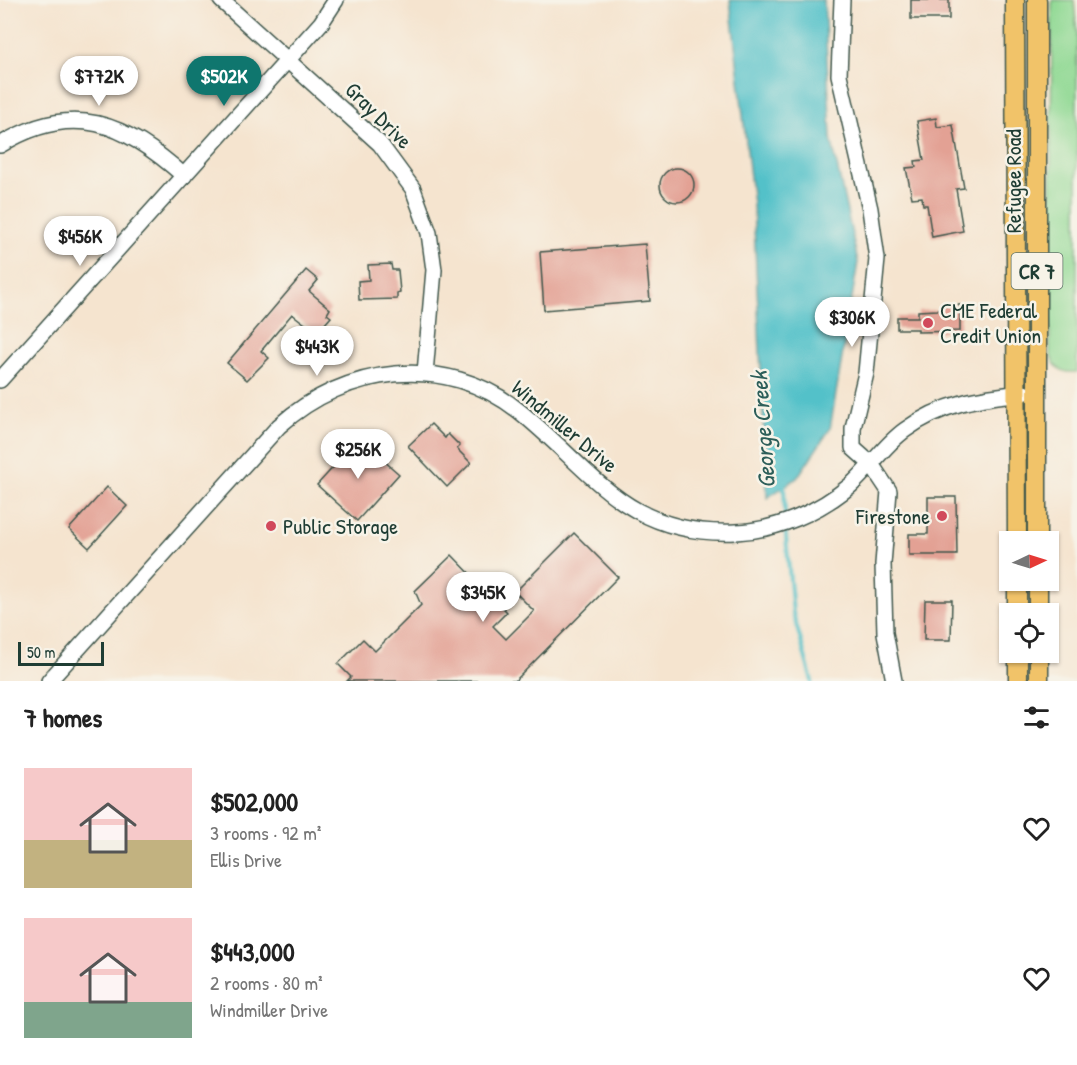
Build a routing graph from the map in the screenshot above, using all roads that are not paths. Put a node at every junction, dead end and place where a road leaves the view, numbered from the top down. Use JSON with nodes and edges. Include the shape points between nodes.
{"nodes":[{"id":1,"x":221,"y":0,"type":"edge"},
{"id":2,"x":336,"y":0,"type":"edge"},
{"id":3,"x":842,"y":0,"type":"edge"},
{"id":4,"x":1015,"y":0,"type":"edge"},
{"id":5,"x":1037,"y":0,"type":"edge"},
{"id":6,"x":288,"y":60,"type":"junction"},
{"id":7,"x":0,"y":145,"type":"edge"},
{"id":8,"x":184,"y":176,"type":"junction"},
{"id":9,"x":425,"y":373,"type":"junction"},
{"id":10,"x":0,"y":380,"type":"edge"},
{"id":11,"x":1020,"y":394,"type":"junction"},
{"id":12,"x":871,"y":464,"type":"junction"},
{"id":13,"x":1017,"y":531,"type":"edge"},
{"id":14,"x":1037,"y":531,"type":"edge"},
{"id":15,"x":1018,"y":663,"type":"edge"},
{"id":16,"x":1031,"y":663,"type":"edge"},
{"id":17,"x":1039,"y":663,"type":"edge"},
{"id":18,"x":49,"y":681,"type":"edge"},
{"id":19,"x":894,"y":681,"type":"edge"},
{"id":20,"x":1018,"y":681,"type":"edge"},
{"id":21,"x":1030,"y":681,"type":"edge"},
{"id":22,"x":1039,"y":681,"type":"edge"}],
"edges":[{"from":1,"to":6,"type":"street","name":"Gray Drive"},
{"from":2,"to":6,"type":"street"},
{"from":3,"to":12,"type":"street","via":[[839,75],[870,209],[877,259],[866,373],[853,429],[854,448]]},
{"from":4,"to":11,"type":"main road","name":"Refugee Road","number":"CR 7"},
{"from":5,"to":14,"type":"main road","name":"Refugee Road","number":"CR 7"},
{"from":6,"to":8,"type":"street"},
{"from":6,"to":9,"type":"street","name":"Gray Drive","via":[[380,144],[413,189],[429,233],[434,270]]},
{"from":7,"to":8,"type":"street","via":[[41,126],[97,123],[140,140]]},
{"from":8,"to":10,"type":"street"},
{"from":9,"to":12,"type":"street","name":"Windmiller Drive","via":[[469,383],[503,400],[619,500],[654,520],[690,530],[736,532],[784,523],[823,506]]},
{"from":9,"to":18,"type":"street","name":"Windmiller Drive","via":[[359,379],[324,392],[292,413]]},
{"from":11,"to":12,"type":"street","name":"Windmiller Drive","via":[[974,398],[936,413],[905,430]]},
{"from":11,"to":13,"type":"main road","name":"Refugee Road","number":"CR 7"},
{"from":12,"to":19,"type":"street","via":[[889,490],[883,564],[885,633]]},
{"from":15,"to":20,"type":"main road"},
{"from":16,"to":21,"type":"main road"},
{"from":17,"to":22,"type":"main road"}]}
